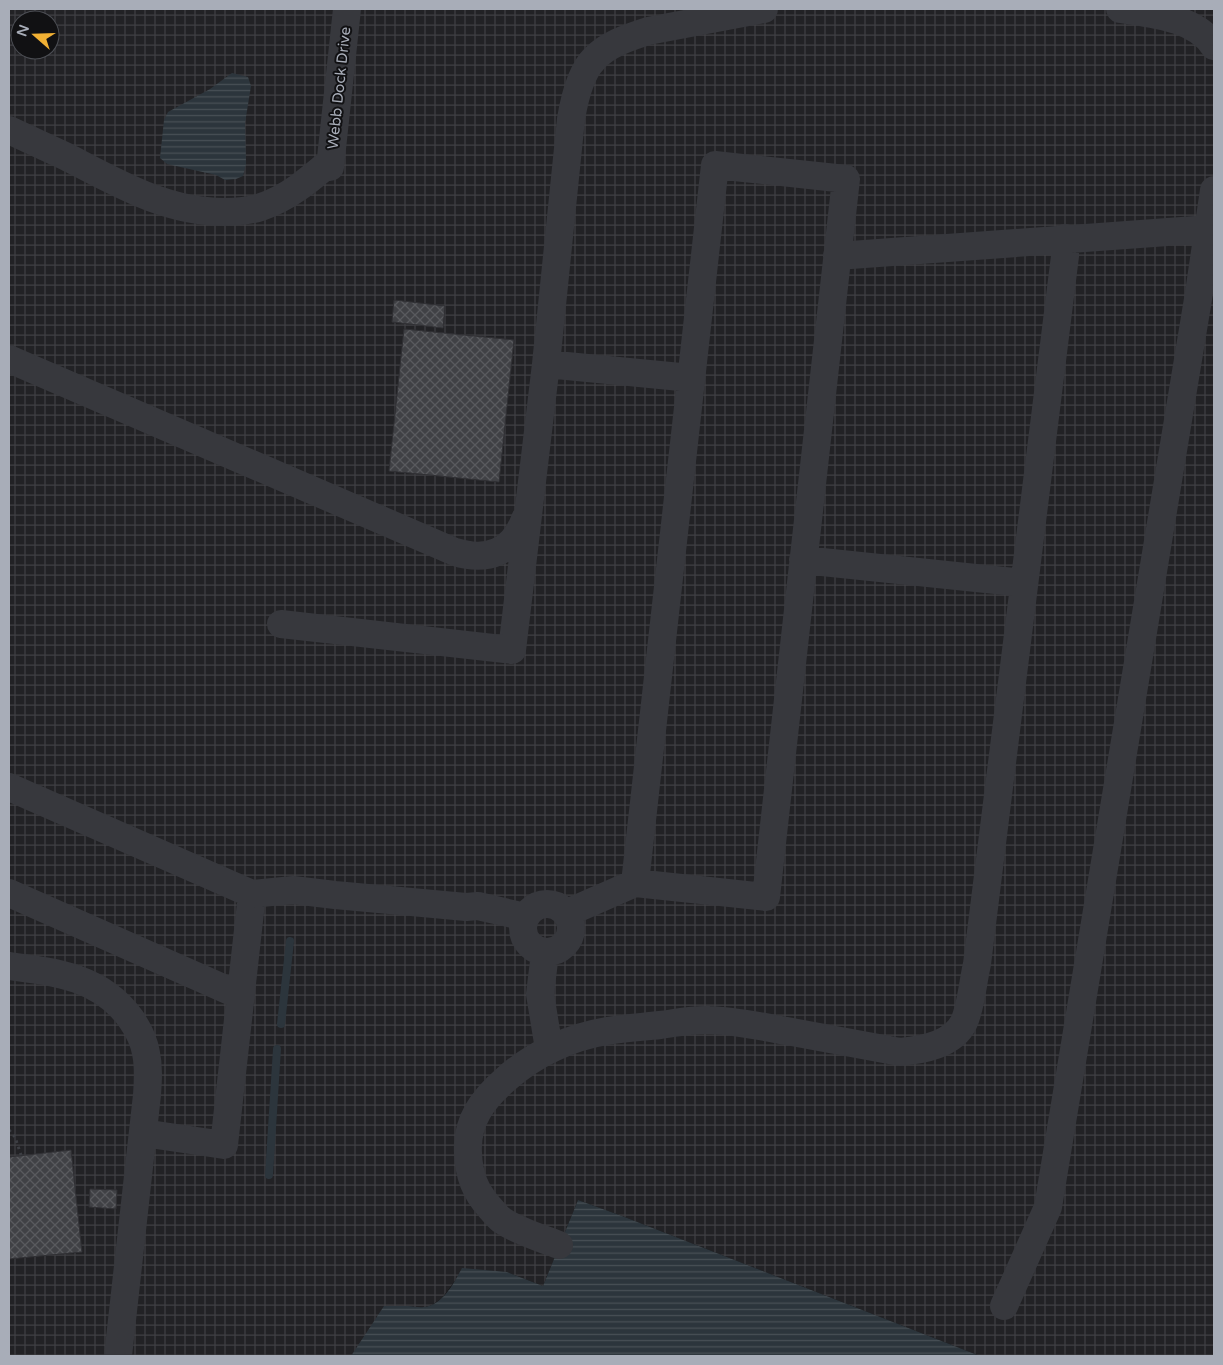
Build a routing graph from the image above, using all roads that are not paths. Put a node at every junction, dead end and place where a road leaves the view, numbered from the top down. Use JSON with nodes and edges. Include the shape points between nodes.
{"nodes":[{"id":1,"x":347,"y":9,"type":"edge"},
{"id":2,"x":764,"y":9,"type":"edge"},
{"id":3,"x":1120,"y":9,"type":"edge"},
{"id":4,"x":1214,"y":46,"type":"edge"},
{"id":5,"x":9,"y":130,"type":"edge"},
{"id":6,"x":1214,"y":190,"type":"edge"},
{"id":7,"x":1209,"y":229,"type":"junction"},
{"id":8,"x":1065,"y":238,"type":"junction"},
{"id":9,"x":837,"y":256,"type":"junction"},
{"id":10,"x":9,"y":359,"type":"edge"},
{"id":11,"x":546,"y":364,"type":"junction"},
{"id":12,"x":691,"y":378,"type":"junction"},
{"id":13,"x":528,"y":506,"type":"junction"},
{"id":14,"x":803,"y":560,"type":"junction"},
{"id":15,"x":1024,"y":583,"type":"junction"},
{"id":16,"x":281,"y":624,"type":"dead end"},
{"id":17,"x":9,"y":787,"type":"edge"},
{"id":18,"x":635,"y":882,"type":"junction"},
{"id":19,"x":9,"y":892,"type":"edge"},
{"id":20,"x":252,"y":894,"type":"junction"},
{"id":21,"x":567,"y":913,"type":"junction"},
{"id":22,"x":525,"y":917,"type":"junction"},
{"id":23,"x":545,"y":953,"type":"junction"},
{"id":24,"x":9,"y":966,"type":"edge"},
{"id":25,"x":240,"y":996,"type":"junction"},
{"id":26,"x":549,"y":1049,"type":"junction"},
{"id":27,"x":143,"y":1133,"type":"junction"},
{"id":28,"x":559,"y":1245,"type":"dead end"},
{"id":29,"x":1004,"y":1306,"type":"dead end"},
{"id":30,"x":118,"y":1356,"type":"edge"}],
"edges":[{"from":1,"to":5,"type":"street","name":"Webb Dock Drive","via":[[330,164],[293,192],[260,208],[203,212],[172,205],[143,195]]},
{"from":2,"to":11,"type":"street","via":[[648,31],[620,42],[590,63],[579,87],[571,119]]},
{"from":3,"to":4,"type":"street","via":[[1186,24],[1202,32]]},
{"from":6,"to":7,"type":"street"},
{"from":7,"to":8,"type":"street"},
{"from":7,"to":29,"type":"street","via":[[1048,1207]]},
{"from":8,"to":9,"type":"street"},
{"from":8,"to":15,"type":"street"},
{"from":9,"to":12,"type":"street","via":[[846,179],[715,165]]},
{"from":9,"to":14,"type":"street"},
{"from":10,"to":13,"type":"street","via":[[462,554],[487,556],[506,548],[521,529]]},
{"from":11,"to":12,"type":"street"},
{"from":11,"to":13,"type":"street"},
{"from":12,"to":18,"type":"street"},
{"from":13,"to":16,"type":"street","via":[[512,650]]},
{"from":14,"to":15,"type":"street"},
{"from":14,"to":18,"type":"street","via":[[766,896]]},
{"from":15,"to":26,"type":"street","via":[[977,964],[968,1009],[958,1032],[932,1047],[900,1052],[741,1023],[707,1020],[608,1031]]},
{"from":17,"to":20,"type":"street"},
{"from":18,"to":21,"type":"street"},
{"from":19,"to":25,"type":"street"},
{"from":20,"to":22,"type":"street","via":[[293,890],[478,906]]},
{"from":20,"to":25,"type":"street"},
{"from":21,"to":22,"type":"street","via":[[553,904],[545,904],[530,910]]},
{"from":21,"to":23,"type":"street","via":[[572,928],[570,937],[560,949]]},
{"from":22,"to":23,"type":"street","via":[[523,933],[526,940],[531,947]]},
{"from":23,"to":26,"type":"street","via":[[540,994]]},
{"from":24,"to":27,"type":"street","via":[[55,973],[90,984],[127,1014],[137,1028],[146,1054],[148,1075]]},
{"from":25,"to":27,"type":"street","via":[[224,1145]]},
{"from":26,"to":28,"type":"street","via":[[516,1070],[490,1094],[474,1117],[467,1146],[470,1176],[482,1199],[502,1220]]},
{"from":27,"to":30,"type":"street"}]}
